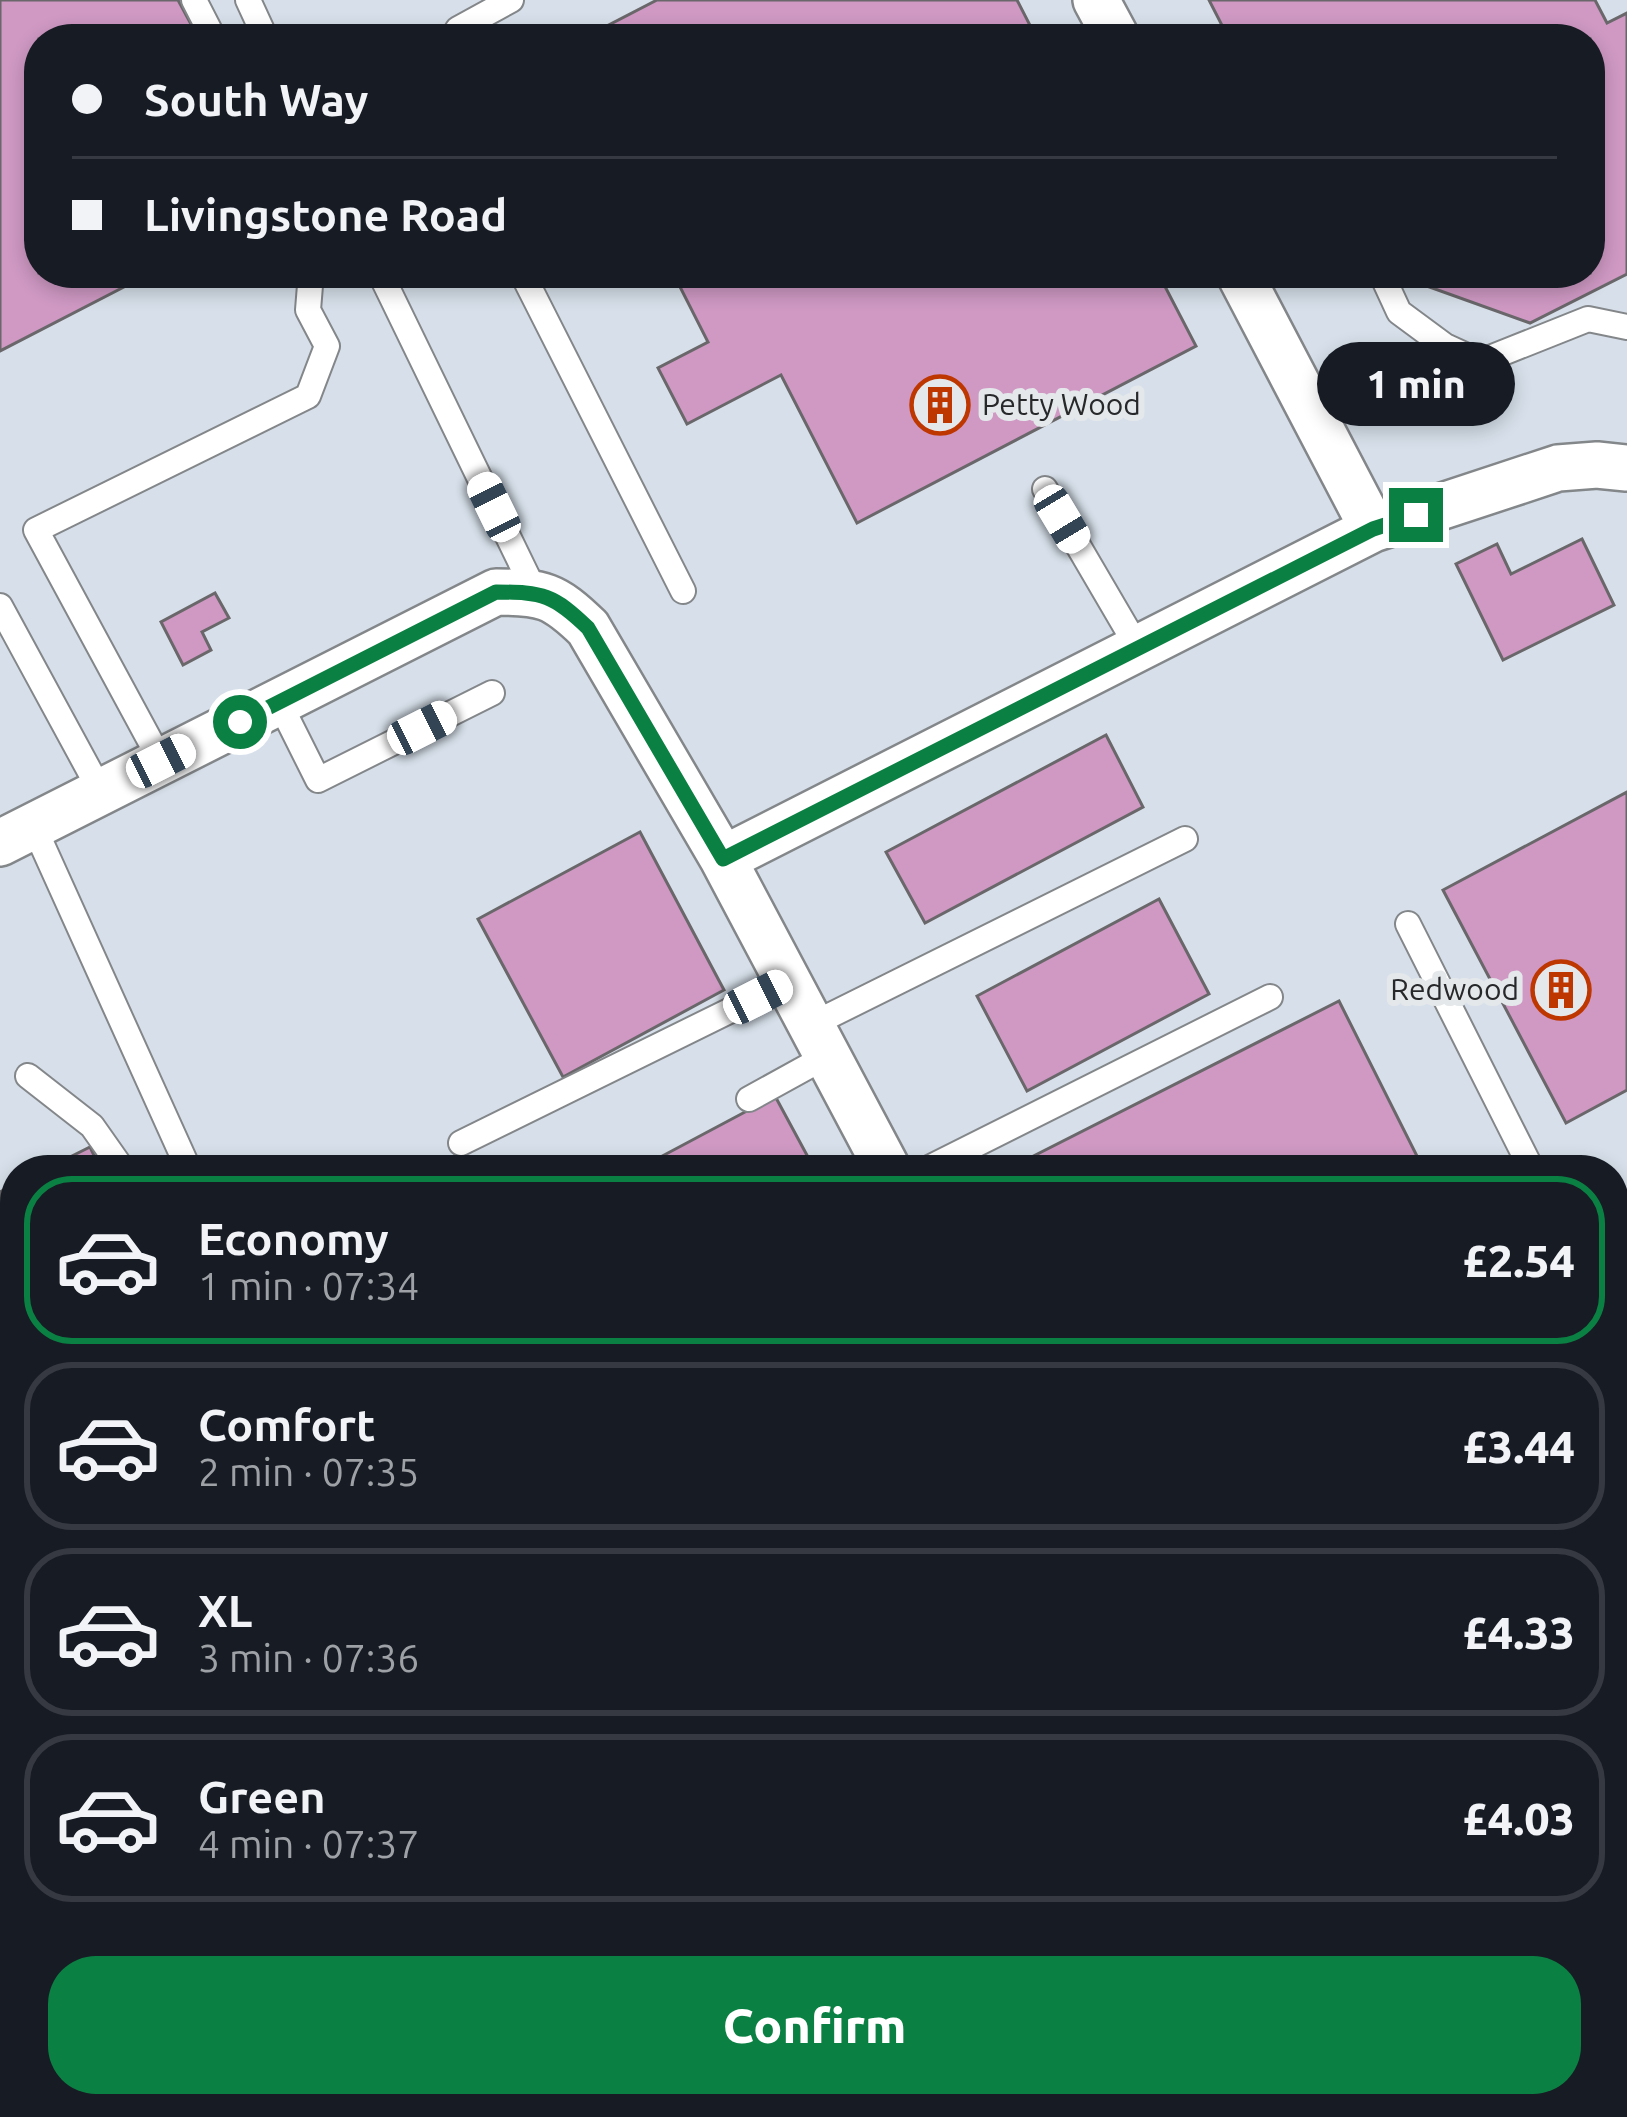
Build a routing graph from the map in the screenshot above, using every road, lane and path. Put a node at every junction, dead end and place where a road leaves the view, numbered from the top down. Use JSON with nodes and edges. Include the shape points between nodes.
{"nodes":[{"id":1,"x":511,"y":0,"type":"edge"},
{"id":2,"x":466,"y":24,"type":"edge"},
{"id":3,"x":310,"y":288,"type":"edge"},
{"id":4,"x":387,"y":288,"type":"edge"},
{"id":5,"x":530,"y":288,"type":"edge"},
{"id":6,"x":1247,"y":288,"type":"edge"},
{"id":7,"x":1388,"y":288,"type":"edge"},
{"id":8,"x":1627,"y":327,"type":"edge"},
{"id":9,"x":1627,"y":468,"type":"edge"},
{"id":10,"x":1045,"y":489,"type":"dead end"},
{"id":11,"x":1373,"y":529,"type":"junction"},
{"id":12,"x":683,"y":591,"type":"dead end"},
{"id":13,"x":535,"y":592,"type":"junction"},
{"id":14,"x":0,"y":606,"type":"edge"},
{"id":15,"x":1138,"y":648,"type":"junction"},
{"id":16,"x":492,"y":693,"type":"dead end"},
{"id":17,"x":279,"y":702,"type":"junction"},
{"id":18,"x":161,"y":761,"type":"junction"},
{"id":19,"x":101,"y":792,"type":"junction"},
{"id":20,"x":17,"y":835,"type":"edge"},
{"id":21,"x":1185,"y":839,"type":"dead end"},
{"id":22,"x":723,"y":859,"type":"junction"},
{"id":23,"x":1408,"y":924,"type":"dead end"},
{"id":24,"x":788,"y":982,"type":"junction"},
{"id":25,"x":1270,"y":997,"type":"dead end"},
{"id":26,"x":819,"y":1041,"type":"junction"},
{"id":27,"x":28,"y":1076,"type":"dead end"},
{"id":28,"x":749,"y":1099,"type":"dead end"},
{"id":29,"x":461,"y":1142,"type":"dead end"},
{"id":30,"x":112,"y":1155,"type":"edge"},
{"id":31,"x":182,"y":1155,"type":"edge"},
{"id":32,"x":880,"y":1155,"type":"edge"},
{"id":33,"x":955,"y":1155,"type":"edge"},
{"id":34,"x":1524,"y":1155,"type":"edge"}],
"edges":[{"from":1,"to":2,"type":"lane"},
{"from":3,"to":18,"type":"lane","via":[[308,310],[327,346],[308,396],[36,530]]},
{"from":4,"to":13,"type":"lane"},
{"from":5,"to":12,"type":"lane"},
{"from":6,"to":11,"type":"street"},
{"from":7,"to":8,"type":"lane","via":[[1400,312],[1480,362],[1588,319]]},
{"from":9,"to":11,"type":"street","via":[[1558,468]]},
{"from":10,"to":15,"type":"lane"},
{"from":11,"to":15,"type":"street"},
{"from":13,"to":17,"type":"street","via":[[496,592]]},
{"from":13,"to":22,"type":"street","via":[[565,605],[588,628]]},
{"from":14,"to":19,"type":"lane"},
{"from":15,"to":22,"type":"street"},
{"from":16,"to":17,"type":"lane","via":[[318,779]]},
{"from":17,"to":18,"type":"street"},
{"from":18,"to":19,"type":"street"},
{"from":19,"to":20,"type":"street"},
{"from":20,"to":31,"type":"lane"},
{"from":21,"to":26,"type":"lane"},
{"from":22,"to":24,"type":"street"},
{"from":23,"to":34,"type":"lane"},
{"from":24,"to":26,"type":"street"},
{"from":24,"to":29,"type":"lane"},
{"from":25,"to":33,"type":"lane"},
{"from":26,"to":28,"type":"lane"},
{"from":26,"to":32,"type":"street"},
{"from":27,"to":30,"type":"lane","via":[[92,1126]]}]}
